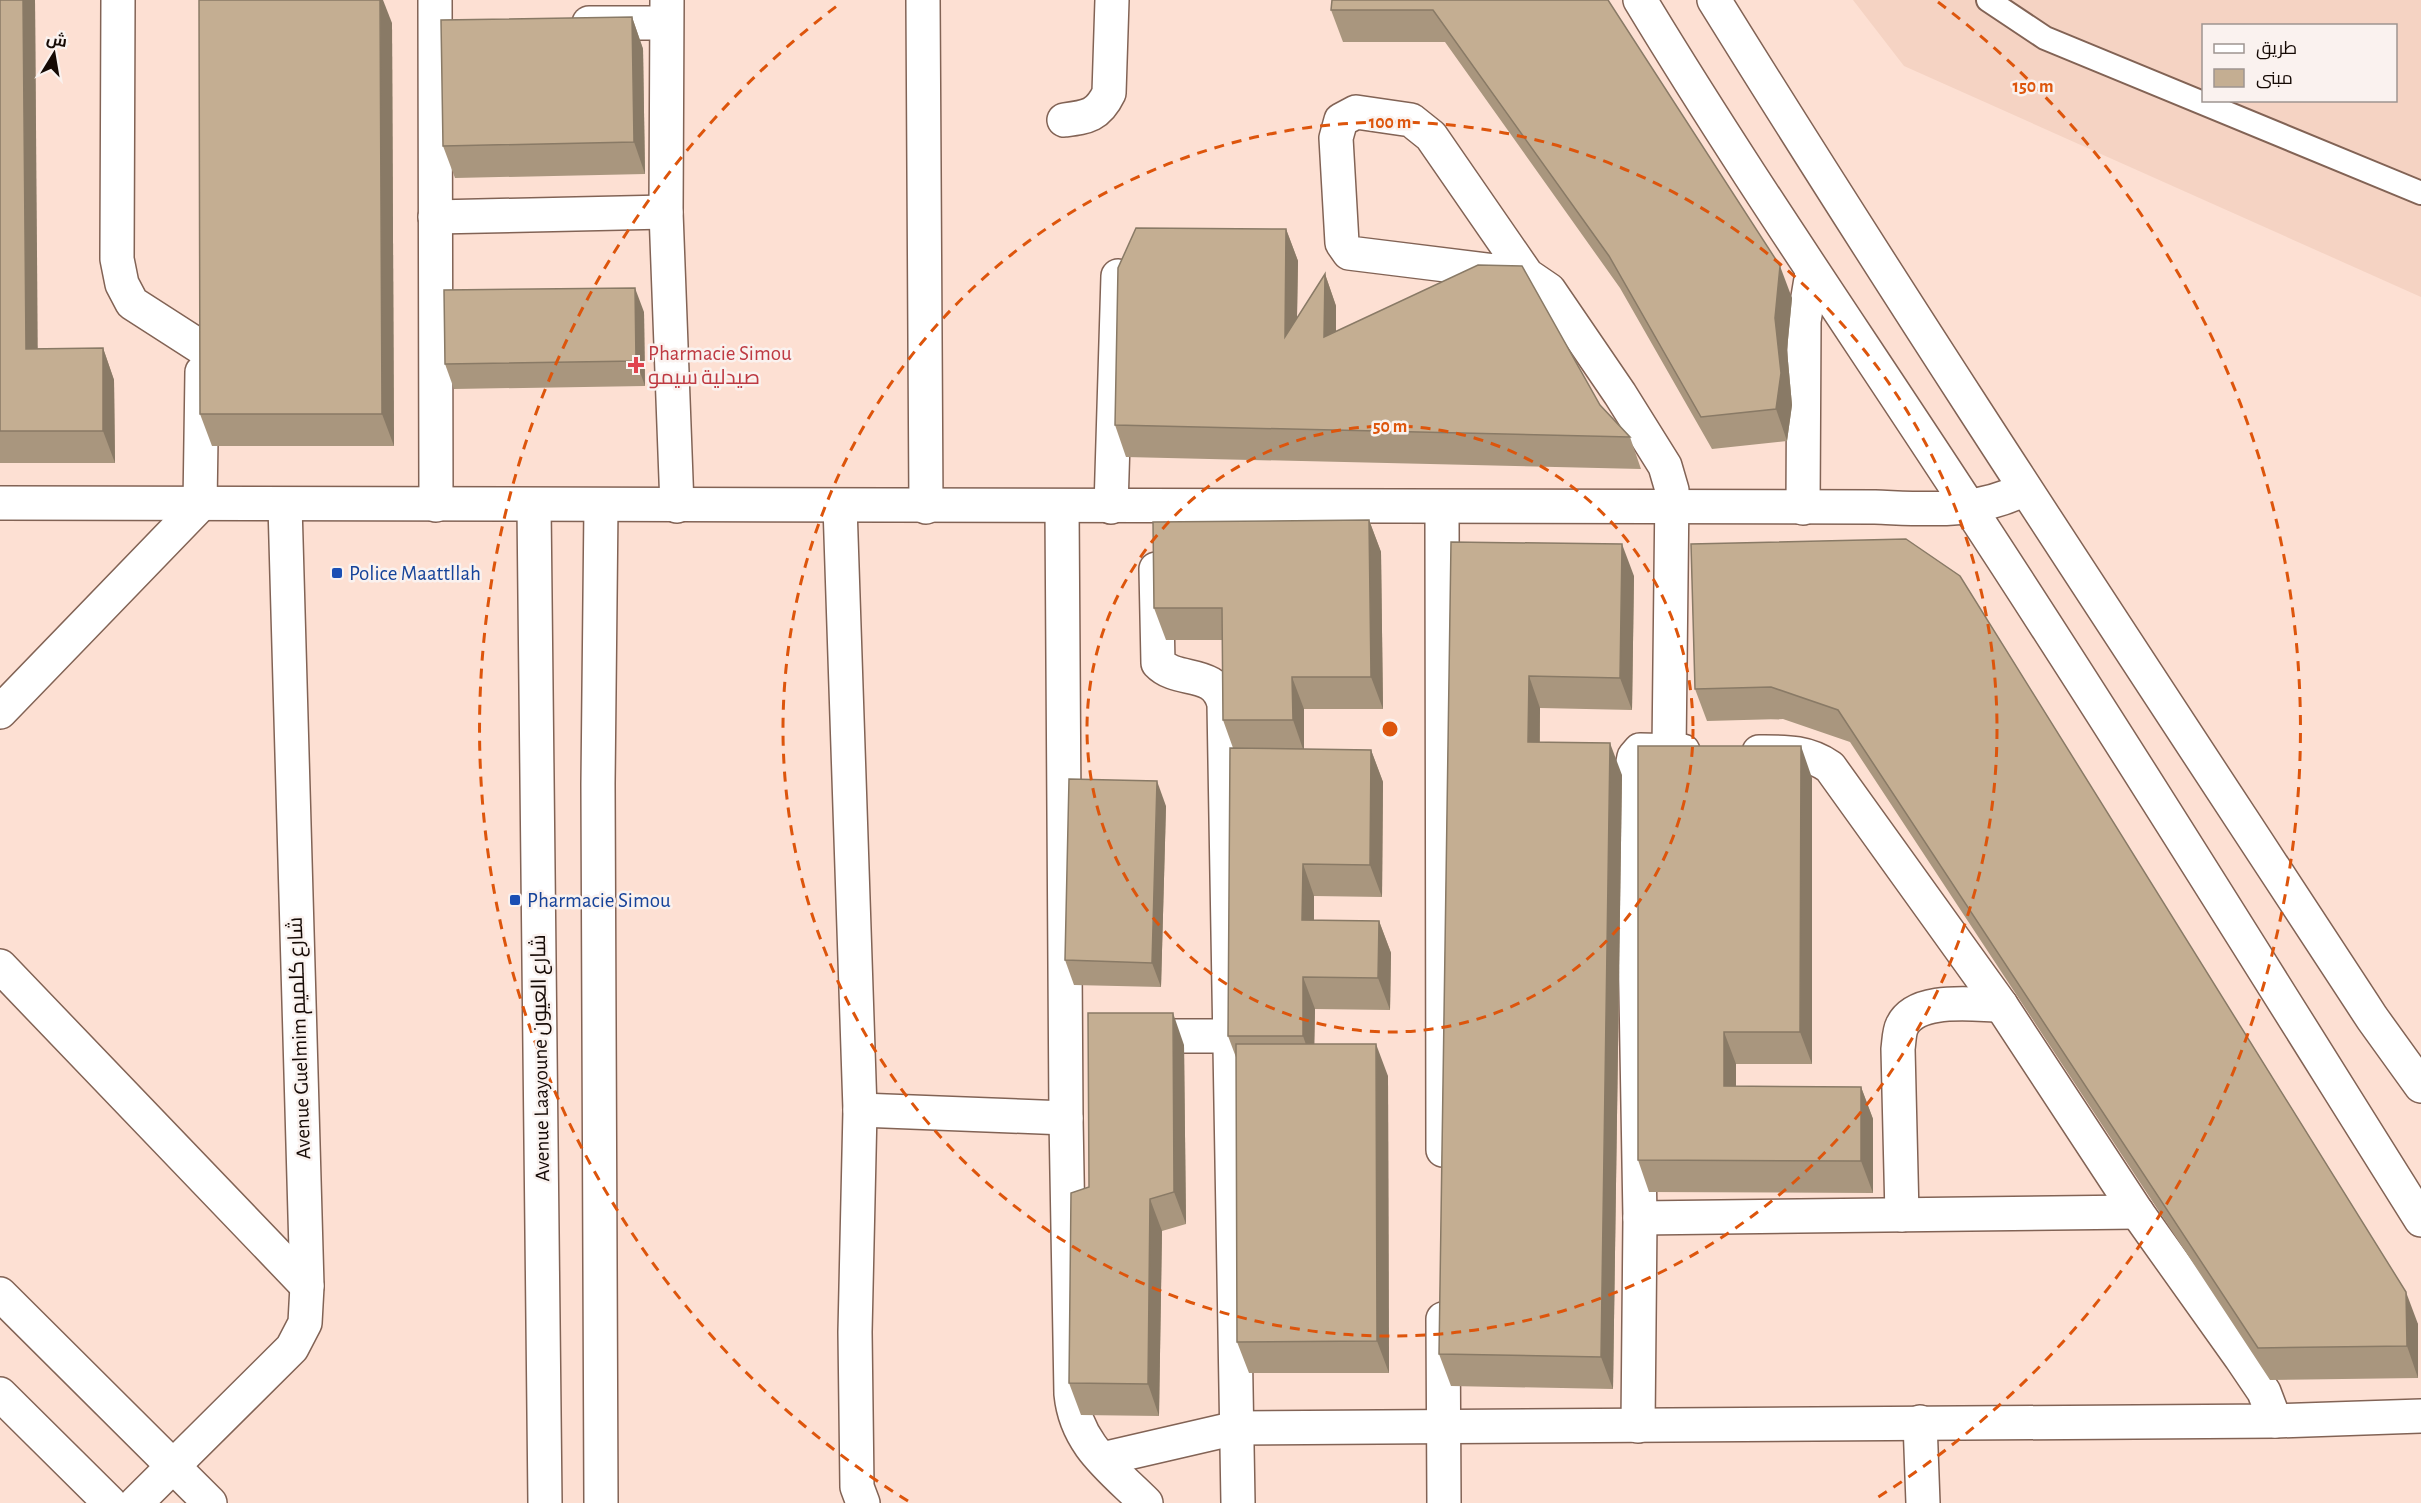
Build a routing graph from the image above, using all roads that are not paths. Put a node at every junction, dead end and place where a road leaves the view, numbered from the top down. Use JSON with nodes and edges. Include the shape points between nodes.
{"nodes":[{"id":1,"x":118,"y":0,"type":"edge"},
{"id":2,"x":923,"y":0,"type":"edge"},
{"id":3,"x":1112,"y":0,"type":"edge"},
{"id":4,"x":1640,"y":0,"type":"edge"},
{"id":5,"x":1714,"y":0,"type":"edge"},
{"id":6,"x":1988,"y":0,"type":"edge"},
{"id":7,"x":666,"y":11,"type":"edge"},
{"id":8,"x":435,"y":12,"type":"edge"},
{"id":9,"x":469,"y":23,"type":"edge"},
{"id":10,"x":562,"y":23,"type":"edge"},
{"id":11,"x":1064,"y":120,"type":"dead end"},
{"id":12,"x":2421,"y":193,"type":"edge"},
{"id":13,"x":666,"y":212,"type":"junction"},
{"id":14,"x":435,"y":217,"type":"junction"},
{"id":15,"x":1812,"y":273,"type":"junction"},
{"id":16,"x":1527,"y":275,"type":"junction"},
{"id":17,"x":1118,"y":276,"type":"edge"},
{"id":18,"x":202,"y":312,"type":"edge"},
{"id":19,"x":202,"y":348,"type":"junction"},
{"id":20,"x":2025,"y":489,"type":"junction"},
{"id":21,"x":0,"y":503,"type":"edge"},
{"id":22,"x":200,"y":505,"type":"junction"},
{"id":23,"x":285,"y":505,"type":"junction"},
{"id":24,"x":436,"y":505,"type":"junction"},
{"id":25,"x":534,"y":506,"type":"junction"},
{"id":26,"x":601,"y":506,"type":"junction"},
{"id":27,"x":677,"y":506,"type":"junction"},
{"id":28,"x":840,"y":506,"type":"junction"},
{"id":29,"x":926,"y":507,"type":"junction"},
{"id":30,"x":1062,"y":507,"type":"junction"},
{"id":31,"x":1111,"y":507,"type":"junction"},
{"id":32,"x":1155,"y":507,"type":"junction"},
{"id":33,"x":1443,"y":508,"type":"junction"},
{"id":34,"x":1672,"y":508,"type":"junction"},
{"id":35,"x":1803,"y":508,"type":"junction"},
{"id":36,"x":1970,"y":508,"type":"junction"},
{"id":37,"x":0,"y":712,"type":"edge"},
{"id":38,"x":1669,"y":751,"type":"junction"},
{"id":39,"x":0,"y":966,"type":"edge"},
{"id":40,"x":2001,"y":1005,"type":"junction"},
{"id":41,"x":1090,"y":1036,"type":"junction"},
{"id":42,"x":1230,"y":1036,"type":"junction"},
{"id":43,"x":2421,"y":1086,"type":"edge"},
{"id":44,"x":860,"y":1110,"type":"junction"},
{"id":45,"x":1066,"y":1118,"type":"junction"},
{"id":46,"x":1443,"y":1176,"type":"edge"},
{"id":47,"x":2137,"y":1212,"type":"junction"},
{"id":48,"x":1902,"y":1215,"type":"junction"},
{"id":49,"x":1640,"y":1218,"type":"junction"},
{"id":50,"x":2421,"y":1220,"type":"edge"},
{"id":51,"x":1443,"y":1283,"type":"edge"},
{"id":52,"x":307,"y":1286,"type":"junction"},
{"id":53,"x":0,"y":1294,"type":"edge"},
{"id":54,"x":0,"y":1394,"type":"edge"},
{"id":55,"x":2421,"y":1416,"type":"edge"},
{"id":56,"x":2275,"y":1421,"type":"junction"},
{"id":57,"x":1920,"y":1422,"type":"junction"},
{"id":58,"x":1442,"y":1426,"type":"junction"},
{"id":59,"x":1638,"y":1426,"type":"junction"},
{"id":60,"x":1236,"y":1428,"type":"junction"},
{"id":61,"x":1102,"y":1459,"type":"junction"},
{"id":62,"x":172,"y":1465,"type":"junction"},
{"id":63,"x":110,"y":1503,"type":"edge"},
{"id":64,"x":136,"y":1503,"type":"edge"},
{"id":65,"x":210,"y":1503,"type":"edge"},
{"id":66,"x":545,"y":1503,"type":"edge"},
{"id":67,"x":601,"y":1503,"type":"edge"},
{"id":68,"x":863,"y":1503,"type":"edge"},
{"id":69,"x":1146,"y":1503,"type":"edge"},
{"id":70,"x":1238,"y":1503,"type":"edge"},
{"id":71,"x":1444,"y":1503,"type":"edge"},
{"id":72,"x":1923,"y":1503,"type":"edge"}],
"edges":[{"from":1,"to":19,"type":"street","via":[[117,259],[122,284],[132,303]]},
{"from":2,"to":29,"type":"street"},
{"from":3,"to":11,"type":"street","via":[[1109,93],[1093,116]]},
{"from":4,"to":15,"type":"street"},
{"from":5,"to":20,"type":"street"},
{"from":6,"to":12,"type":"lane","via":[[2045,38]]},
{"from":7,"to":10,"type":"street"},
{"from":7,"to":13,"type":"street"},
{"from":8,"to":9,"type":"street"},
{"from":8,"to":14,"type":"street"},
{"from":13,"to":14,"type":"street"},
{"from":13,"to":27,"type":"street"},
{"from":14,"to":24,"type":"street"},
{"from":15,"to":35,"type":"street","via":[[1804,321]]},
{"from":15,"to":36,"type":"street"},
{"from":16,"to":16,"type":"street","via":[[1349,253],[1342,243],[1336,138],[1341,120],[1356,112],[1411,120],[1431,136]]},
{"from":16,"to":34,"type":"street","via":[[1549,290],[1665,466]]},
{"from":17,"to":31,"type":"street"},
{"from":18,"to":19,"type":"street"},
{"from":19,"to":22,"type":"street"},
{"from":20,"to":36,"type":"street","via":[[2001,501]]},
{"from":20,"to":43,"type":"street","via":[[2372,1018]]},
{"from":21,"to":22,"type":"street"},
{"from":22,"to":23,"type":"street"},
{"from":22,"to":37,"type":"street"},
{"from":23,"to":24,"type":"street"},
{"from":23,"to":52,"type":"street","name":"Avenue Guelmim شارع كلميم"},
{"from":24,"to":25,"type":"street"},
{"from":25,"to":26,"type":"street"},
{"from":25,"to":66,"type":"street","name":"Avenue Laayoune شارع العيون"},
{"from":26,"to":27,"type":"street"},
{"from":26,"to":67,"type":"street"},
{"from":27,"to":28,"type":"street"},
{"from":28,"to":29,"type":"street"},
{"from":28,"to":44,"type":"street"},
{"from":29,"to":30,"type":"street"},
{"from":30,"to":31,"type":"street"},
{"from":30,"to":41,"type":"street"},
{"from":31,"to":32,"type":"street"},
{"from":32,"to":33,"type":"street"},
{"from":32,"to":42,"type":"street","via":[[1158,663],[1215,685],[1224,704]]},
{"from":33,"to":34,"type":"street"},
{"from":33,"to":46,"type":"street"},
{"from":34,"to":35,"type":"street"},
{"from":34,"to":38,"type":"street"},
{"from":35,"to":36,"type":"street"},
{"from":36,"to":50,"type":"street","via":[[2213,885]]},
{"from":38,"to":40,"type":"street","via":[[1800,752],[1830,766]]},
{"from":38,"to":49,"type":"street","via":[[1640,750],[1632,767]]},
{"from":39,"to":52,"type":"street"},
{"from":40,"to":47,"type":"street"},
{"from":40,"to":48,"type":"street","via":[[1936,1005],[1915,1011],[1902,1026],[1898,1049]]},
{"from":41,"to":42,"type":"street"},
{"from":41,"to":45,"type":"street"},
{"from":42,"to":60,"type":"street"},
{"from":44,"to":45,"type":"street"},
{"from":44,"to":68,"type":"street","via":[[855,1332],[857,1486]]},
{"from":45,"to":61,"type":"street","via":[[1074,1416],[1086,1440]]},
{"from":47,"to":48,"type":"street"},
{"from":47,"to":56,"type":"street","via":[[2264,1392]]},
{"from":48,"to":49,"type":"street"},
{"from":49,"to":59,"type":"street"},
{"from":51,"to":58,"type":"street"},
{"from":52,"to":62,"type":"street","name":"Avenue Guelmim شارع كلميم","via":[[305,1323],[292,1348]]},
{"from":53,"to":62,"type":"street"},
{"from":54,"to":63,"type":"street"},
{"from":55,"to":56,"type":"street"},
{"from":56,"to":57,"type":"street"},
{"from":57,"to":59,"type":"street"},
{"from":57,"to":72,"type":"street"},
{"from":58,"to":59,"type":"street"},
{"from":58,"to":60,"type":"street"},
{"from":58,"to":71,"type":"street"},
{"from":60,"to":61,"type":"street"},
{"from":60,"to":70,"type":"street"},
{"from":61,"to":69,"type":"street"},
{"from":62,"to":64,"type":"street","name":"Avenue Guelmim شارع كلميم"},
{"from":62,"to":65,"type":"street"}]}
